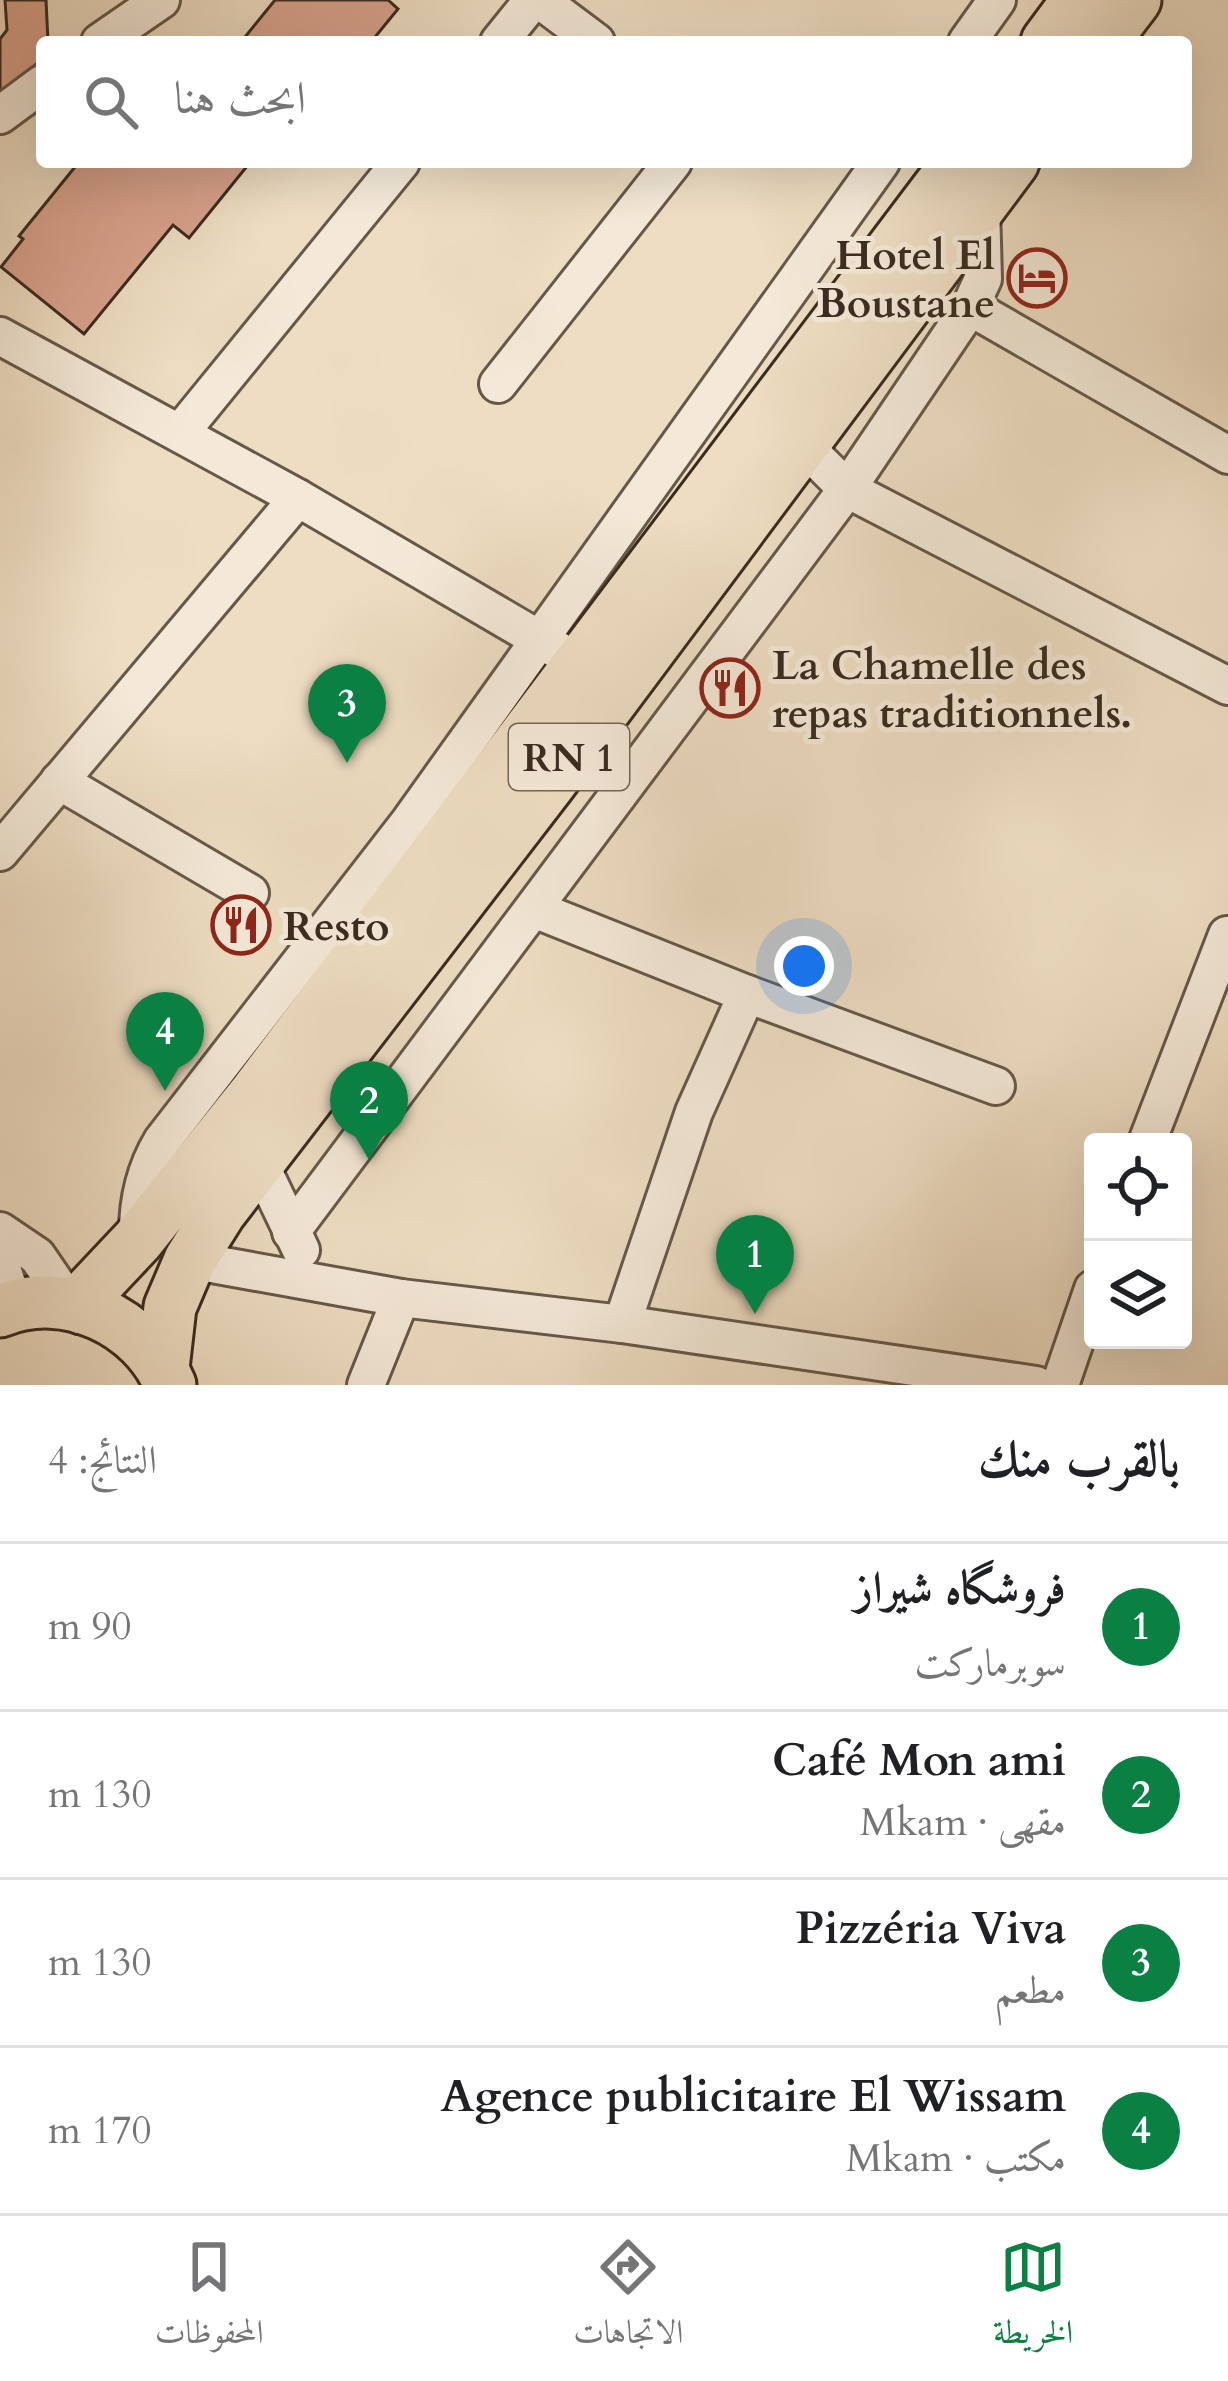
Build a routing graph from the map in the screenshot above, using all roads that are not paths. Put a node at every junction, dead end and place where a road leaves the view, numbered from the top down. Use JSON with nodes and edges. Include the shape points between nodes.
{"nodes":[{"id":1,"x":160,"y":0,"type":"edge"},
{"id":2,"x":536,"y":0,"type":"edge"},
{"id":3,"x":997,"y":0,"type":"edge"},
{"id":4,"x":1078,"y":0,"type":"edge"},
{"id":5,"x":1135,"y":0,"type":"edge"},
{"id":6,"x":109,"y":36,"type":"edge"},
{"id":7,"x":504,"y":36,"type":"edge"},
{"id":8,"x":587,"y":36,"type":"edge"},
{"id":9,"x":971,"y":36,"type":"edge"},
{"id":10,"x":1051,"y":36,"type":"edge"},
{"id":11,"x":1108,"y":36,"type":"edge"},
{"id":12,"x":36,"y":88,"type":"edge"},
{"id":13,"x":0,"y":115,"type":"edge"},
{"id":14,"x":396,"y":168,"type":"edge"},
{"id":15,"x":669,"y":168,"type":"edge"},
{"id":16,"x":877,"y":168,"type":"edge"},
{"id":17,"x":1001,"y":168,"type":"edge"},
{"id":18,"x":970,"y":183,"type":"edge"},
{"id":19,"x":970,"y":307,"type":"junction"},
{"id":20,"x":0,"y":336,"type":"edge"},
{"id":21,"x":498,"y":384,"type":"dead end"},
{"id":22,"x":180,"y":433,"type":"junction"},
{"id":23,"x":802,"y":444,"type":"junction"},
{"id":24,"x":1228,"y":455,"type":"edge"},
{"id":25,"x":847,"y":489,"type":"junction"},
{"id":26,"x":298,"y":498,"type":"junction"},
{"id":27,"x":560,"y":651,"type":"junction"},
{"id":28,"x":1228,"y":686,"type":"edge"},
{"id":29,"x":510,"y":757,"type":"junction"},
{"id":30,"x":59,"y":781,"type":"junction"},
{"id":31,"x":597,"y":823,"type":"junction"},
{"id":32,"x":0,"y":851,"type":"edge"},
{"id":33,"x":250,"y":893,"type":"dead end"},
{"id":34,"x":534,"y":909,"type":"junction"},
{"id":35,"x":1227,"y":935,"type":"edge"},
{"id":36,"x":747,"y":994,"type":"junction"},
{"id":37,"x":996,"y":1086,"type":"dead end"},
{"id":38,"x":1150,"y":1133,"type":"edge"},
{"id":39,"x":258,"y":1160,"type":"junction"},
{"id":40,"x":0,"y":1231,"type":"edge"},
{"id":41,"x":291,"y":1232,"type":"junction"},
{"id":42,"x":190,"y":1260,"type":"junction"},
{"id":43,"x":316,"y":1280,"type":"junction"},
{"id":44,"x":4,"y":1293,"type":"edge"},
{"id":45,"x":401,"y":1298,"type":"junction"},
{"id":46,"x":76,"y":1306,"type":"junction"},
{"id":47,"x":1084,"y":1315,"type":"edge"},
{"id":48,"x":622,"y":1324,"type":"junction"},
{"id":49,"x":166,"y":1376,"type":"edge"},
{"id":50,"x":1025,"y":1384,"type":"edge"},
{"id":51,"x":366,"y":1385,"type":"edge"},
{"id":52,"x":1060,"y":1385,"type":"edge"}],
"edges":[{"from":1,"to":6,"type":"street"},
{"from":2,"to":7,"type":"street"},
{"from":2,"to":8,"type":"street"},
{"from":3,"to":9,"type":"street"},
{"from":4,"to":10,"type":"highway"},
{"from":5,"to":11,"type":"highway"},
{"from":12,"to":13,"type":"street"},
{"from":14,"to":22,"type":"street"},
{"from":15,"to":21,"type":"street"},
{"from":16,"to":27,"type":"street"},
{"from":17,"to":18,"type":"highway","number":"RN 1"},
{"from":18,"to":19,"type":"street","via":[[982,279]]},
{"from":18,"to":23,"type":"highway","number":"RN 1"},
{"from":18,"to":27,"type":"highway","number":"RN 1"},
{"from":19,"to":24,"type":"street"},
{"from":19,"to":25,"type":"street"},
{"from":20,"to":22,"type":"street"},
{"from":22,"to":26,"type":"street"},
{"from":23,"to":25,"type":"street"},
{"from":23,"to":29,"type":"highway","number":"RN 1"},
{"from":25,"to":28,"type":"street"},
{"from":25,"to":31,"type":"street"},
{"from":26,"to":27,"type":"street"},
{"from":26,"to":30,"type":"street"},
{"from":27,"to":29,"type":"highway","number":"RN 1"},
{"from":29,"to":31,"type":"street"},
{"from":29,"to":39,"type":"highway","number":"RN 1"},
{"from":29,"to":46,"type":"highway","number":"RN 1","via":[[254,1096]]},
{"from":30,"to":32,"type":"street"},
{"from":30,"to":33,"type":"street"},
{"from":31,"to":34,"type":"street"},
{"from":34,"to":36,"type":"street"},
{"from":34,"to":41,"type":"street"},
{"from":35,"to":38,"type":"street"},
{"from":36,"to":37,"type":"street"},
{"from":36,"to":48,"type":"street","via":[[694,1112]]},
{"from":39,"to":41,"type":"street"},
{"from":39,"to":42,"type":"highway","number":"RN 1"},
{"from":40,"to":46,"type":"street","via":[[37,1256]]},
{"from":41,"to":43,"type":"street"},
{"from":42,"to":43,"type":"street"},
{"from":42,"to":49,"type":"highway","number":"RN 1","via":[[170,1307]]},
{"from":43,"to":45,"type":"street"},
{"from":44,"to":46,"type":"highway"},
{"from":45,"to":48,"type":"street"},
{"from":45,"to":51,"type":"street"},
{"from":46,"to":49,"type":"highway","via":[[123,1326]]},
{"from":47,"to":52,"type":"street"},
{"from":48,"to":50,"type":"street"}]}
